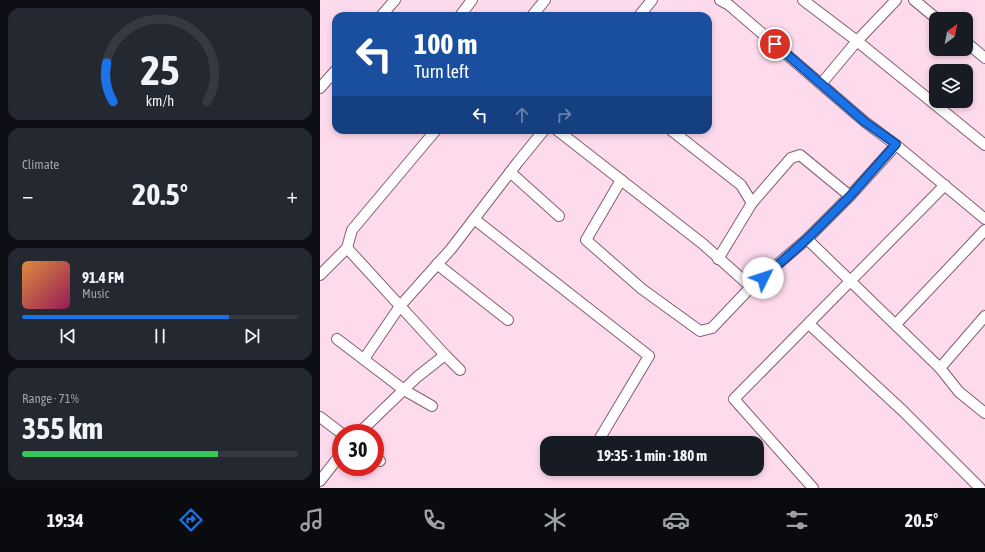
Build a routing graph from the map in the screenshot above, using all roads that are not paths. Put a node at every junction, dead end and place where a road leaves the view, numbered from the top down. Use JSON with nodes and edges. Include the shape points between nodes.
{"nodes":[{"id":1,"x":395,"y":0,"type":"edge"},
{"id":2,"x":472,"y":0,"type":"edge"},
{"id":3,"x":546,"y":0,"type":"edge"},
{"id":4,"x":652,"y":0,"type":"edge"},
{"id":5,"x":720,"y":0,"type":"edge"},
{"id":6,"x":803,"y":0,"type":"edge"},
{"id":7,"x":896,"y":0,"type":"edge"},
{"id":8,"x":914,"y":0,"type":"edge"},
{"id":9,"x":384,"y":12,"type":"edge"},
{"id":10,"x":463,"y":12,"type":"edge"},
{"id":11,"x":536,"y":12,"type":"edge"},
{"id":12,"x":642,"y":12,"type":"edge"},
{"id":13,"x":929,"y":12,"type":"edge"},
{"id":14,"x":857,"y":41,"type":"junction"},
{"id":15,"x":973,"y":48,"type":"edge"},
{"id":16,"x":985,"y":58,"type":"edge"},
{"id":17,"x":332,"y":74,"type":"edge"},
{"id":18,"x":821,"y":84,"type":"junction"},
{"id":19,"x":320,"y":88,"type":"edge"},
{"id":20,"x":433,"y":134,"type":"edge"},
{"id":21,"x":541,"y":134,"type":"edge"},
{"id":22,"x":562,"y":134,"type":"edge"},
{"id":23,"x":676,"y":134,"type":"edge"},
{"id":24,"x":896,"y":144,"type":"junction"},
{"id":25,"x":985,"y":145,"type":"edge"},
{"id":26,"x":510,"y":172,"type":"junction"},
{"id":27,"x":621,"y":180,"type":"junction"},
{"id":28,"x":945,"y":186,"type":"junction"},
{"id":29,"x":850,"y":196,"type":"junction"},
{"id":30,"x":752,"y":203,"type":"junction"},
{"id":31,"x":559,"y":216,"type":"dead end"},
{"id":32,"x":474,"y":219,"type":"junction"},
{"id":33,"x":985,"y":219,"type":"edge"},
{"id":34,"x":985,"y":230,"type":"edge"},
{"id":35,"x":807,"y":239,"type":"junction"},
{"id":36,"x":347,"y":248,"type":"junction"},
{"id":37,"x":718,"y":259,"type":"junction"},
{"id":38,"x":437,"y":264,"type":"junction"},
{"id":39,"x":320,"y":275,"type":"edge"},
{"id":40,"x":851,"y":280,"type":"junction"},
{"id":41,"x":751,"y":287,"type":"junction"},
{"id":42,"x":400,"y":306,"type":"junction"},
{"id":43,"x":985,"y":316,"type":"edge"},
{"id":44,"x":508,"y":320,"type":"dead end"},
{"id":45,"x":809,"y":324,"type":"junction"},
{"id":46,"x":896,"y":324,"type":"junction"},
{"id":47,"x":337,"y":339,"type":"dead end"},
{"id":48,"x":445,"y":355,"type":"junction"},
{"id":49,"x":364,"y":359,"type":"junction"},
{"id":50,"x":940,"y":368,"type":"junction"},
{"id":51,"x":460,"y":370,"type":"dead end"},
{"id":52,"x":404,"y":390,"type":"junction"},
{"id":53,"x":432,"y":406,"type":"dead end"},
{"id":54,"x":985,"y":413,"type":"edge"},
{"id":55,"x":320,"y":417,"type":"edge"},
{"id":56,"x":368,"y":424,"type":"edge"},
{"id":57,"x":332,"y":426,"type":"edge"},
{"id":58,"x":601,"y":436,"type":"edge"},
{"id":59,"x":332,"y":466,"type":"edge"},
{"id":60,"x":320,"y":481,"type":"edge"},
{"id":61,"x":813,"y":488,"type":"edge"},
{"id":62,"x":980,"y":488,"type":"edge"}],
"edges":[{"from":1,"to":9,"type":"street"},
{"from":2,"to":10,"type":"street"},
{"from":3,"to":11,"type":"street"},
{"from":4,"to":12,"type":"street"},
{"from":5,"to":18,"type":"street"},
{"from":6,"to":14,"type":"street"},
{"from":7,"to":14,"type":"street"},
{"from":8,"to":13,"type":"street"},
{"from":14,"to":18,"type":"street"},
{"from":14,"to":25,"type":"street"},
{"from":15,"to":16,"type":"street"},
{"from":17,"to":19,"type":"street"},
{"from":18,"to":24,"type":"street","via":[[865,122]]},
{"from":20,"to":36,"type":"street","via":[[352,230]]},
{"from":21,"to":26,"type":"street"},
{"from":22,"to":27,"type":"street"},
{"from":23,"to":30,"type":"street","via":[[741,185]]},
{"from":24,"to":28,"type":"street"},
{"from":24,"to":29,"type":"street"},
{"from":26,"to":31,"type":"street"},
{"from":26,"to":32,"type":"street"},
{"from":27,"to":37,"type":"street"},
{"from":27,"to":41,"type":"street","via":[[586,240],[642,289],[700,330],[712,328]]},
{"from":28,"to":33,"type":"street"},
{"from":28,"to":40,"type":"street"},
{"from":29,"to":30,"type":"street","via":[[800,155],[791,158]]},
{"from":29,"to":35,"type":"street"},
{"from":30,"to":37,"type":"street"},
{"from":32,"to":38,"type":"street"},
{"from":32,"to":58,"type":"street","via":[[649,356]]},
{"from":34,"to":46,"type":"street"},
{"from":35,"to":40,"type":"street"},
{"from":35,"to":41,"type":"street"},
{"from":36,"to":39,"type":"street"},
{"from":36,"to":42,"type":"street"},
{"from":37,"to":41,"type":"street"},
{"from":38,"to":42,"type":"street"},
{"from":38,"to":44,"type":"street"},
{"from":40,"to":45,"type":"street"},
{"from":40,"to":46,"type":"street"},
{"from":42,"to":48,"type":"street"},
{"from":42,"to":49,"type":"street"},
{"from":43,"to":50,"type":"street"},
{"from":45,"to":61,"type":"street","via":[[734,399]]},
{"from":45,"to":62,"type":"street","via":[[903,411]]},
{"from":46,"to":50,"type":"street"},
{"from":47,"to":49,"type":"street"},
{"from":48,"to":51,"type":"street"},
{"from":48,"to":52,"type":"street"},
{"from":49,"to":52,"type":"street"},
{"from":50,"to":54,"type":"street","via":[[959,392]]},
{"from":52,"to":53,"type":"street"},
{"from":52,"to":56,"type":"street"},
{"from":55,"to":57,"type":"street"},
{"from":59,"to":60,"type":"street"}]}
